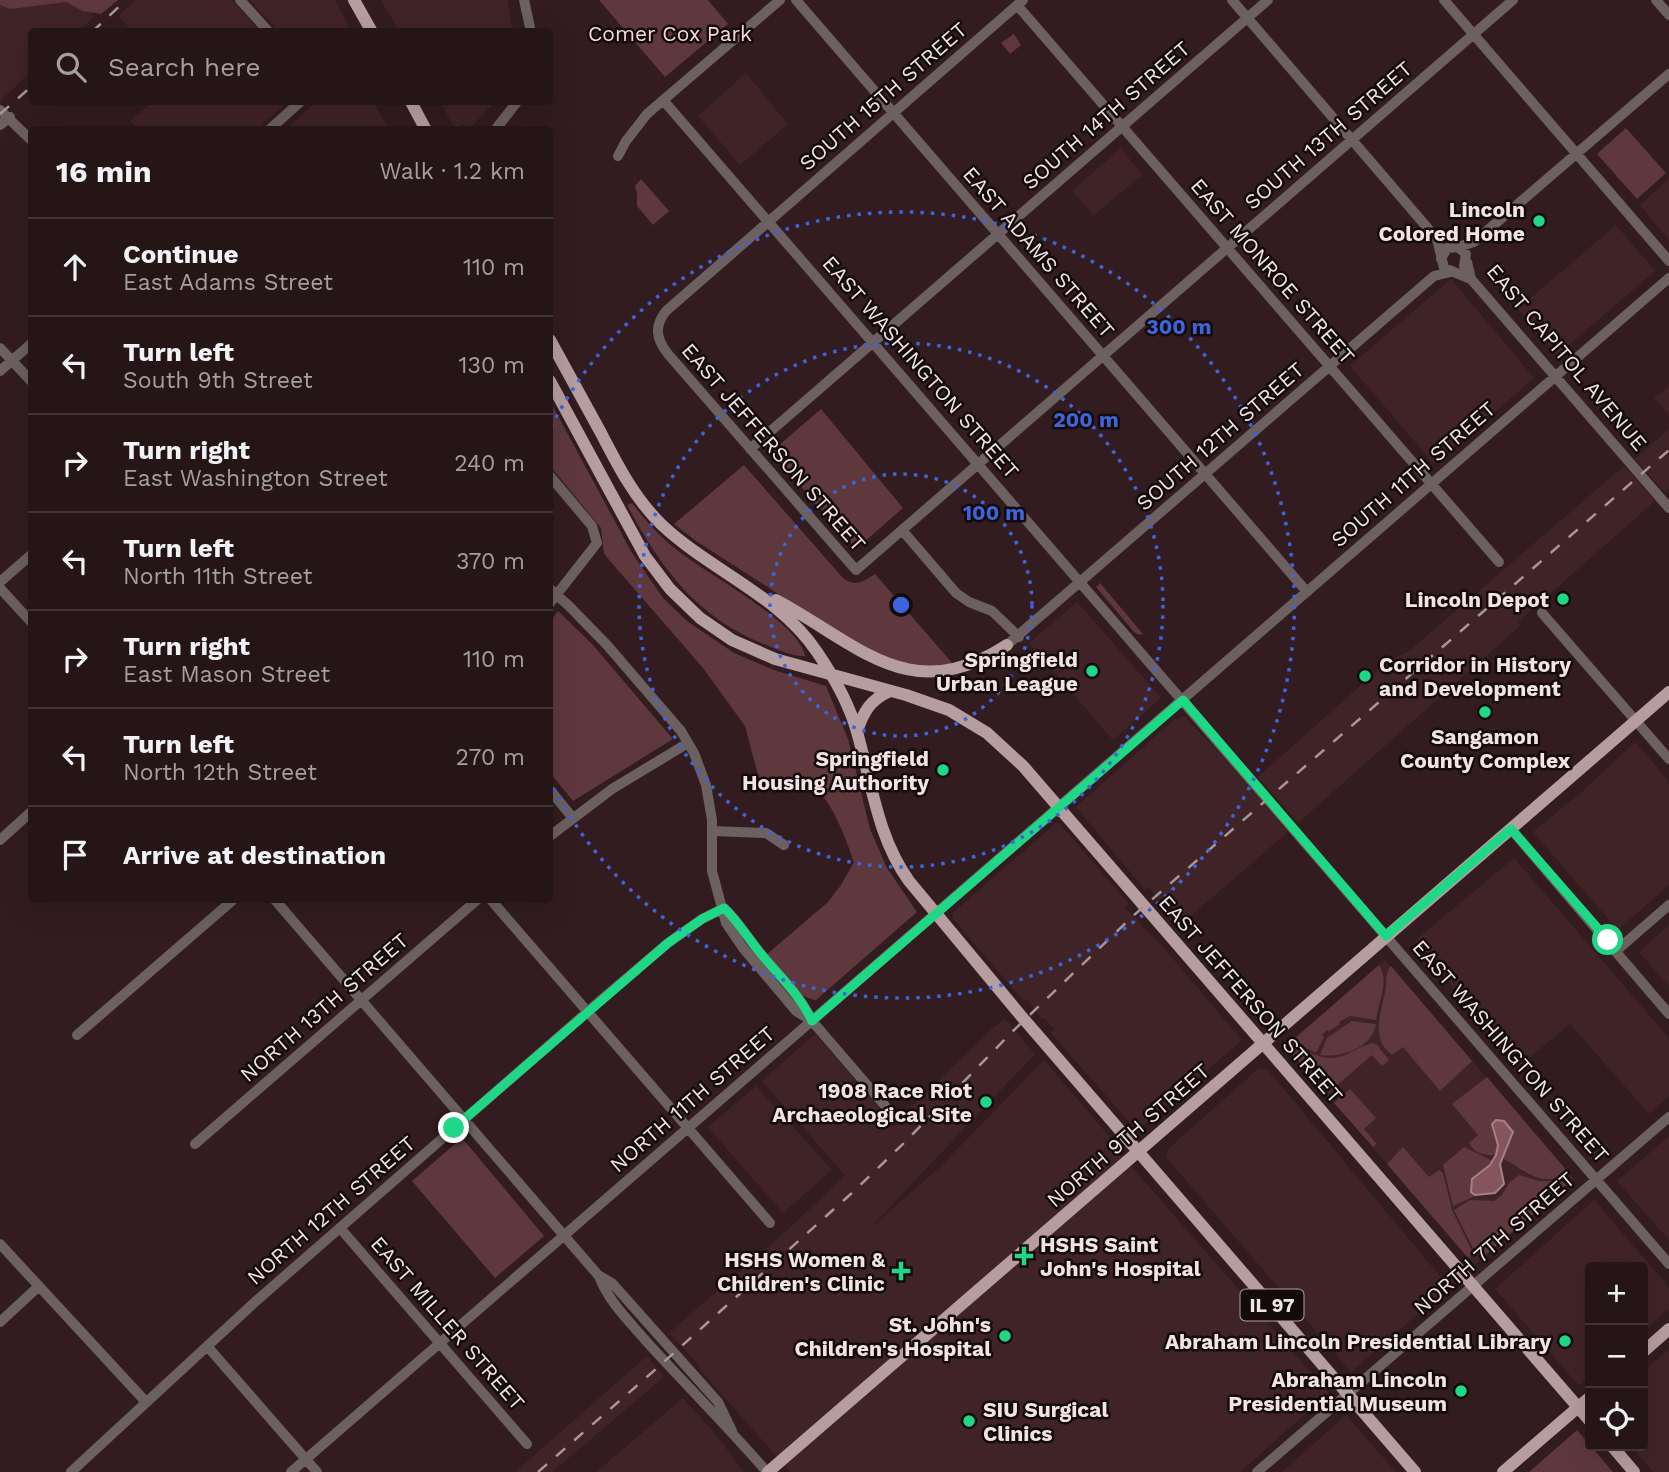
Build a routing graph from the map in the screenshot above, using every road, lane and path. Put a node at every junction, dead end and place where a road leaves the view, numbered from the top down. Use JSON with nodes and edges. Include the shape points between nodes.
{"nodes":[{"id":1,"x":240,"y":0,"type":"edge"},
{"id":2,"x":354,"y":0,"type":"edge"},
{"id":3,"x":524,"y":0,"type":"edge"},
{"id":4,"x":780,"y":0,"type":"edge"},
{"id":5,"x":796,"y":0,"type":"edge"},
{"id":6,"x":1232,"y":0,"type":"edge"},
{"id":7,"x":1268,"y":0,"type":"edge"},
{"id":8,"x":1444,"y":0,"type":"edge"},
{"id":9,"x":1513,"y":0,"type":"edge"},
{"id":10,"x":1656,"y":0,"type":"edge"},
{"id":11,"x":1020,"y":3,"type":"edge"},
{"id":12,"x":1669,"y":15,"type":"edge"},
{"id":13,"x":1247,"y":18,"type":"junction"},
{"id":14,"x":265,"y":28,"type":"edge"},
{"id":15,"x":370,"y":28,"type":"edge"},
{"id":16,"x":530,"y":28,"type":"edge"},
{"id":17,"x":1473,"y":35,"type":"junction"},
{"id":18,"x":1669,"y":74,"type":"edge"},
{"id":19,"x":663,"y":100,"type":"junction"},
{"id":20,"x":297,"y":105,"type":"edge"},
{"id":21,"x":413,"y":105,"type":"edge"},
{"id":22,"x":515,"y":105,"type":"edge"},
{"id":23,"x":0,"y":110,"type":"edge"},
{"id":24,"x":893,"y":112,"type":"junction"},
{"id":25,"x":10,"y":117,"type":"junction"},
{"id":26,"x":0,"y":125,"type":"edge"},
{"id":27,"x":273,"y":126,"type":"edge"},
{"id":28,"x":424,"y":126,"type":"edge"},
{"id":29,"x":498,"y":126,"type":"edge"},
{"id":30,"x":1122,"y":126,"type":"junction"},
{"id":31,"x":28,"y":137,"type":"edge"},
{"id":32,"x":1351,"y":140,"type":"junction"},
{"id":33,"x":1576,"y":153,"type":"junction"},
{"id":34,"x":618,"y":156,"type":"dead end"},
{"id":35,"x":769,"y":221,"type":"junction"},
{"id":36,"x":999,"y":234,"type":"junction"},
{"id":37,"x":1437,"y":239,"type":"junction"},
{"id":38,"x":1474,"y":242,"type":"junction"},
{"id":39,"x":1457,"y":246,"type":"junction"},
{"id":40,"x":1227,"y":247,"type":"junction"},
{"id":41,"x":1467,"y":260,"type":"junction"},
{"id":42,"x":1441,"y":261,"type":"junction"},
{"id":43,"x":1669,"y":261,"type":"edge"},
{"id":44,"x":1453,"y":272,"type":"junction"},
{"id":45,"x":1434,"y":276,"type":"junction"},
{"id":46,"x":1669,"y":278,"type":"edge"},
{"id":47,"x":1471,"y":279,"type":"junction"},
{"id":48,"x":666,"y":311,"type":"joint"},
{"id":49,"x":874,"y":342,"type":"junction"},
{"id":50,"x":553,"y":345,"type":"edge"},
{"id":51,"x":28,"y":346,"type":"edge"},
{"id":52,"x":0,"y":348,"type":"edge"},
{"id":53,"x":1102,"y":355,"type":"junction"},
{"id":54,"x":11,"y":361,"type":"junction"},
{"id":55,"x":1330,"y":366,"type":"junction"},
{"id":56,"x":0,"y":371,"type":"edge"},
{"id":57,"x":1556,"y":377,"type":"junction"},
{"id":58,"x":28,"y":378,"type":"edge"},
{"id":59,"x":553,"y":387,"type":"edge"},
{"id":60,"x":750,"y":450,"type":"junction"},
{"id":61,"x":978,"y":464,"type":"junction"},
{"id":62,"x":1205,"y":474,"type":"junction"},
{"id":63,"x":553,"y":480,"type":"edge"},
{"id":64,"x":1431,"y":484,"type":"junction"},
{"id":65,"x":1669,"y":508,"type":"edge"},
{"id":66,"x":902,"y":530,"type":"junction"},
{"id":67,"x":28,"y":558,"type":"edge"},
{"id":68,"x":1499,"y":562,"type":"dead end"},
{"id":69,"x":730,"y":575,"type":"junction"},
{"id":70,"x":0,"y":582,"type":"edge"},
{"id":71,"x":1081,"y":582,"type":"junction"},
{"id":72,"x":0,"y":588,"type":"edge"},
{"id":73,"x":1307,"y":592,"type":"junction"},
{"id":74,"x":553,"y":595,"type":"edge"},
{"id":75,"x":553,"y":597,"type":"edge"},
{"id":76,"x":1542,"y":613,"type":"dead end"},
{"id":77,"x":28,"y":619,"type":"edge"},
{"id":78,"x":1013,"y":641,"type":"junction"},
{"id":79,"x":832,"y":675,"type":"junction"},
{"id":80,"x":890,"y":691,"type":"junction"},
{"id":81,"x":1669,"y":692,"type":"edge"},
{"id":82,"x":1183,"y":700,"type":"junction"},
{"id":83,"x":1636,"y":721,"type":"junction"},
{"id":84,"x":857,"y":731,"type":"junction"},
{"id":85,"x":688,"y":743,"type":"junction"},
{"id":86,"x":1669,"y":759,"type":"edge"},
{"id":87,"x":553,"y":794,"type":"edge"},
{"id":88,"x":1059,"y":805,"type":"junction"},
{"id":89,"x":28,"y":814,"type":"edge"},
{"id":90,"x":572,"y":817,"type":"junction"},
{"id":91,"x":1511,"y":829,"type":"junction"},
{"id":92,"x":712,"y":831,"type":"junction"},
{"id":93,"x":553,"y":833,"type":"edge"},
{"id":94,"x":1,"y":836,"type":"edge"},
{"id":95,"x":784,"y":845,"type":"dead end"},
{"id":96,"x":230,"y":903,"type":"edge"},
{"id":97,"x":278,"y":903,"type":"edge"},
{"id":98,"x":474,"y":903,"type":"edge"},
{"id":99,"x":494,"y":903,"type":"edge"},
{"id":100,"x":1669,"y":905,"type":"edge"},
{"id":101,"x":724,"y":908,"type":"junction"},
{"id":102,"x":935,"y":914,"type":"junction"},
{"id":103,"x":1386,"y":936,"type":"junction"},
{"id":104,"x":1616,"y":951,"type":"junction"},
{"id":105,"x":361,"y":1000,"type":"junction"},
{"id":106,"x":588,"y":1012,"type":"junction"},
{"id":107,"x":1669,"y":1014,"type":"edge"},
{"id":108,"x":812,"y":1021,"type":"junction"},
{"id":109,"x":77,"y":1035,"type":"dead end"},
{"id":110,"x":1263,"y":1043,"type":"junction"},
{"id":111,"x":886,"y":1107,"type":"dead end"},
{"id":112,"x":1669,"y":1117,"type":"edge"},
{"id":113,"x":464,"y":1120,"type":"junction"},
{"id":114,"x":688,"y":1128,"type":"junction"},
{"id":115,"x":195,"y":1144,"type":"dead end"},
{"id":116,"x":1138,"y":1151,"type":"junction"},
{"id":117,"x":1597,"y":1179,"type":"junction"},
{"id":118,"x":770,"y":1223,"type":"dead end"},
{"id":119,"x":340,"y":1228,"type":"junction"},
{"id":120,"x":564,"y":1235,"type":"junction"},
{"id":121,"x":0,"y":1244,"type":"edge"},
{"id":122,"x":1669,"y":1265,"type":"edge"},
{"id":123,"x":39,"y":1286,"type":"junction"},
{"id":124,"x":1474,"y":1286,"type":"junction"},
{"id":125,"x":0,"y":1322,"type":"edge"},
{"id":126,"x":1669,"y":1329,"type":"edge"},
{"id":127,"x":440,"y":1342,"type":"junction"},
{"id":128,"x":207,"y":1346,"type":"junction"},
{"id":129,"x":1648,"y":1348,"type":"edge"},
{"id":130,"x":1348,"y":1394,"type":"junction"},
{"id":131,"x":1585,"y":1401,"type":"edge"},
{"id":132,"x":146,"y":1402,"type":"junction"},
{"id":133,"x":1578,"y":1407,"type":"junction"},
{"id":134,"x":1585,"y":1415,"type":"edge"},
{"id":135,"x":527,"y":1444,"type":"dead end"},
{"id":136,"x":1616,"y":1451,"type":"edge"},
{"id":137,"x":305,"y":1459,"type":"junction"},
{"id":138,"x":71,"y":1472,"type":"edge"},
{"id":139,"x":291,"y":1472,"type":"edge"},
{"id":140,"x":317,"y":1472,"type":"edge"},
{"id":141,"x":768,"y":1472,"type":"edge"},
{"id":142,"x":1257,"y":1472,"type":"edge"},
{"id":143,"x":1415,"y":1472,"type":"edge"},
{"id":144,"x":1503,"y":1472,"type":"edge"},
{"id":145,"x":1634,"y":1472,"type":"edge"}],
"edges":[{"from":1,"to":14,"type":"street"},
{"from":2,"to":15,"type":"main road"},
{"from":3,"to":16,"type":"street"},
{"from":4,"to":19,"type":"street"},
{"from":5,"to":24,"type":"street","name":"EAST ADAMS STREET"},
{"from":6,"to":13,"type":"street"},
{"from":7,"to":13,"type":"street","name":"SOUTH 14TH STREET"},
{"from":8,"to":17,"type":"street"},
{"from":9,"to":17,"type":"street","name":"SOUTH 13TH STREET"},
{"from":10,"to":12,"type":"street"},
{"from":11,"to":24,"type":"street","name":"SOUTH 15TH STREET"},
{"from":11,"to":30,"type":"street","name":"EAST MONROE STREET"},
{"from":13,"to":30,"type":"street","name":"SOUTH 14TH STREET"},
{"from":13,"to":32,"type":"street"},
{"from":17,"to":32,"type":"street","name":"SOUTH 13TH STREET"},
{"from":17,"to":33,"type":"street"},
{"from":18,"to":33,"type":"street"},
{"from":19,"to":34,"type":"street","via":[[638,123]]},
{"from":19,"to":35,"type":"street","name":"EAST WASHINGTON STREET"},
{"from":20,"to":27,"type":"street"},
{"from":21,"to":28,"type":"main road"},
{"from":22,"to":29,"type":"street"},
{"from":23,"to":25,"type":"street"},
{"from":24,"to":35,"type":"street","name":"SOUTH 15TH STREET"},
{"from":24,"to":36,"type":"street","name":"EAST ADAMS STREET"},
{"from":25,"to":26,"type":"street"},
{"from":25,"to":31,"type":"street"},
{"from":30,"to":36,"type":"street","name":"SOUTH 14TH STREET"},
{"from":30,"to":40,"type":"street","name":"EAST MONROE STREET"},
{"from":32,"to":37,"type":"street"},
{"from":32,"to":40,"type":"street","name":"SOUTH 13TH STREET"},
{"from":33,"to":38,"type":"street"},
{"from":33,"to":43,"type":"street"},
{"from":35,"to":48,"type":"street","name":"SOUTH 15TH STREET"},
{"from":35,"to":49,"type":"street","name":"EAST WASHINGTON STREET"},
{"from":36,"to":49,"type":"street","name":"SOUTH 14TH STREET"},
{"from":36,"to":53,"type":"street","name":"EAST ADAMS STREET"},
{"from":37,"to":39,"type":"street"},
{"from":37,"to":42,"type":"street"},
{"from":38,"to":39,"type":"street"},
{"from":38,"to":41,"type":"street","name":"EAST CAPITOL AVENUE"},
{"from":39,"to":41,"type":"street"},
{"from":39,"to":42,"type":"street","via":[[1444,251]]},
{"from":40,"to":53,"type":"street","name":"SOUTH 13TH STREET"},
{"from":40,"to":55,"type":"street","name":"EAST MONROE STREET"},
{"from":41,"to":44,"type":"street","via":[[1463,269]]},
{"from":41,"to":47,"type":"street","name":"EAST CAPITOL AVENUE"},
{"from":42,"to":44,"type":"street"},
{"from":42,"to":45,"type":"street"},
{"from":44,"to":45,"type":"street","name":"SOUTH 12TH STREET"},
{"from":44,"to":47,"type":"street"},
{"from":45,"to":55,"type":"street","name":"SOUTH 12TH STREET"},
{"from":46,"to":57,"type":"street","name":"SOUTH 11TH STREET"},
{"from":47,"to":57,"type":"street","name":"EAST CAPITOL AVENUE"},
{"from":48,"to":60,"type":"street","name":"EAST JEFFERSON STREET","via":[[657,327],[661,345]]},
{"from":49,"to":60,"type":"street","name":"SOUTH 14TH STREET"},
{"from":49,"to":61,"type":"street","name":"EAST WASHINGTON STREET"},
{"from":50,"to":69,"type":"main road","via":[[634,492],[676,537]]},
{"from":51,"to":54,"type":"street"},
{"from":52,"to":54,"type":"street"},
{"from":53,"to":61,"type":"street","name":"SOUTH 13TH STREET"},
{"from":53,"to":62,"type":"street","name":"EAST ADAMS STREET"},
{"from":54,"to":56,"type":"street"},
{"from":54,"to":58,"type":"street"},
{"from":55,"to":62,"type":"street","name":"SOUTH 12TH STREET"},
{"from":55,"to":64,"type":"street","name":"EAST MONROE STREET"},
{"from":57,"to":64,"type":"street","name":"SOUTH 11TH STREET"},
{"from":57,"to":65,"type":"street","name":"EAST CAPITOL AVENUE"},
{"from":59,"to":79,"type":"main road","name":"EAST JEFFERSON STREET","via":[[645,556],[670,589],[732,640],[775,659]]},
{"from":60,"to":66,"type":"street","name":"EAST JEFFERSON STREET","via":[[856,570]]},
{"from":61,"to":66,"type":"street"},
{"from":61,"to":71,"type":"street","name":"EAST WASHINGTON STREET"},
{"from":62,"to":71,"type":"street","name":"SOUTH 12TH STREET"},
{"from":62,"to":73,"type":"street","name":"EAST ADAMS STREET"},
{"from":63,"to":74,"type":"street","via":[[597,536],[595,548]]},
{"from":64,"to":68,"type":"street","name":"EAST MONROE STREET"},
{"from":64,"to":73,"type":"street","name":"SOUTH 11TH STREET"},
{"from":66,"to":78,"type":"street","via":[[956,593],[992,611]]},
{"from":67,"to":70,"type":"street"},
{"from":69,"to":78,"type":"main road","via":[[867,656],[905,670],[958,668],[983,660]]},
{"from":69,"to":79,"type":"main road","via":[[785,614]]},
{"from":71,"to":78,"type":"street"},
{"from":71,"to":82,"type":"street","name":"EAST WASHINGTON STREET"},
{"from":72,"to":77,"type":"street"},
{"from":73,"to":82,"type":"street","name":"SOUTH 11TH STREET"},
{"from":75,"to":85,"type":"street","via":[[607,645]]},
{"from":76,"to":83,"type":"street"},
{"from":79,"to":80,"type":"main road","name":"EAST JEFFERSON STREET"},
{"from":79,"to":84,"type":"main road"},
{"from":80,"to":84,"type":"main road","via":[[869,704]]},
{"from":80,"to":88,"type":"main road","name":"EAST JEFFERSON STREET","via":[[950,710],[987,733]]},
{"from":81,"to":83,"type":"main road","name":"NORTH 9TH STREET"},
{"from":82,"to":88,"type":"street","name":"NORTH 11TH STREET"},
{"from":82,"to":103,"type":"street","name":"EAST WASHINGTON STREET"},
{"from":83,"to":86,"type":"street"},
{"from":83,"to":91,"type":"main road","name":"NORTH 9TH STREET"},
{"from":84,"to":102,"type":"main road","via":[[889,848]]},
{"from":85,"to":90,"type":"street"},
{"from":85,"to":92,"type":"street","via":[[706,785]]},
{"from":87,"to":90,"type":"street"},
{"from":88,"to":102,"type":"street","name":"NORTH 11TH STREET"},
{"from":88,"to":110,"type":"main road","name":"EAST JEFFERSON STREET"},
{"from":89,"to":94,"type":"street"},
{"from":90,"to":93,"type":"street"},
{"from":91,"to":103,"type":"main road","name":"NORTH 9TH STREET"},
{"from":91,"to":104,"type":"street"},
{"from":92,"to":95,"type":"street","via":[[766,833]]},
{"from":92,"to":101,"type":"street","via":[[712,871]]},
{"from":96,"to":109,"type":"street"},
{"from":97,"to":105,"type":"street"},
{"from":98,"to":105,"type":"street","name":"NORTH 13TH STREET"},
{"from":99,"to":106,"type":"street"},
{"from":100,"to":104,"type":"street"},
{"from":101,"to":106,"type":"street","name":"NORTH 12TH STREET","via":[[668,943]]},
{"from":101,"to":108,"type":"street","via":[[804,1004]]},
{"from":102,"to":108,"type":"street","name":"NORTH 11TH STREET"},
{"from":102,"to":116,"type":"main road"},
{"from":103,"to":110,"type":"main road","name":"NORTH 9TH STREET"},
{"from":103,"to":117,"type":"street","name":"EAST WASHINGTON STREET"},
{"from":104,"to":107,"type":"street"},
{"from":105,"to":113,"type":"street"},
{"from":105,"to":115,"type":"street","name":"NORTH 13TH STREET"},
{"from":106,"to":113,"type":"street","name":"NORTH 12TH STREET"},
{"from":106,"to":114,"type":"street"},
{"from":108,"to":111,"type":"street"},
{"from":108,"to":114,"type":"street","name":"NORTH 11TH STREET"},
{"from":110,"to":116,"type":"main road","name":"NORTH 9TH STREET"},
{"from":110,"to":124,"type":"main road","name":"EAST JEFFERSON STREET"},
{"from":112,"to":117,"type":"street","name":"NORTH 7TH STREET"},
{"from":113,"to":119,"type":"street","name":"NORTH 12TH STREET"},
{"from":113,"to":120,"type":"street"},
{"from":114,"to":118,"type":"street"},
{"from":114,"to":120,"type":"street","name":"NORTH 11TH STREET"},
{"from":116,"to":130,"type":"main road","number":"IL 97"},
{"from":116,"to":141,"type":"main road","name":"NORTH 9TH STREET"},
{"from":117,"to":122,"type":"street","name":"EAST WASHINGTON STREET"},
{"from":117,"to":124,"type":"street","name":"NORTH 7TH STREET"},
{"from":119,"to":127,"type":"street","name":"EAST MILLER STREET"},
{"from":119,"to":128,"type":"street","name":"NORTH 12TH STREET"},
{"from":120,"to":127,"type":"street","name":"NORTH 11TH STREET"},
{"from":120,"to":141,"type":"street","via":[[718,1402],[732,1431]]},
{"from":121,"to":123,"type":"street"},
{"from":123,"to":125,"type":"street"},
{"from":123,"to":132,"type":"street"},
{"from":124,"to":130,"type":"street","name":"NORTH 7TH STREET"},
{"from":124,"to":133,"type":"main road","name":"EAST JEFFERSON STREET"},
{"from":126,"to":129,"type":"main road"},
{"from":127,"to":135,"type":"street","name":"EAST MILLER STREET"},
{"from":127,"to":137,"type":"street","name":"NORTH 11TH STREET"},
{"from":128,"to":132,"type":"street","name":"NORTH 12TH STREET"},
{"from":128,"to":137,"type":"street"},
{"from":130,"to":142,"type":"street","name":"NORTH 7TH STREET"},
{"from":130,"to":143,"type":"main road","number":"IL 97"},
{"from":131,"to":133,"type":"main road"},
{"from":132,"to":138,"type":"street","name":"NORTH 12TH STREET"},
{"from":133,"to":134,"type":"main road","name":"EAST JEFFERSON STREET"},
{"from":133,"to":144,"type":"main road"},
{"from":136,"to":145,"type":"main road"},
{"from":137,"to":139,"type":"street","name":"NORTH 11TH STREET"},
{"from":137,"to":140,"type":"street"}]}
